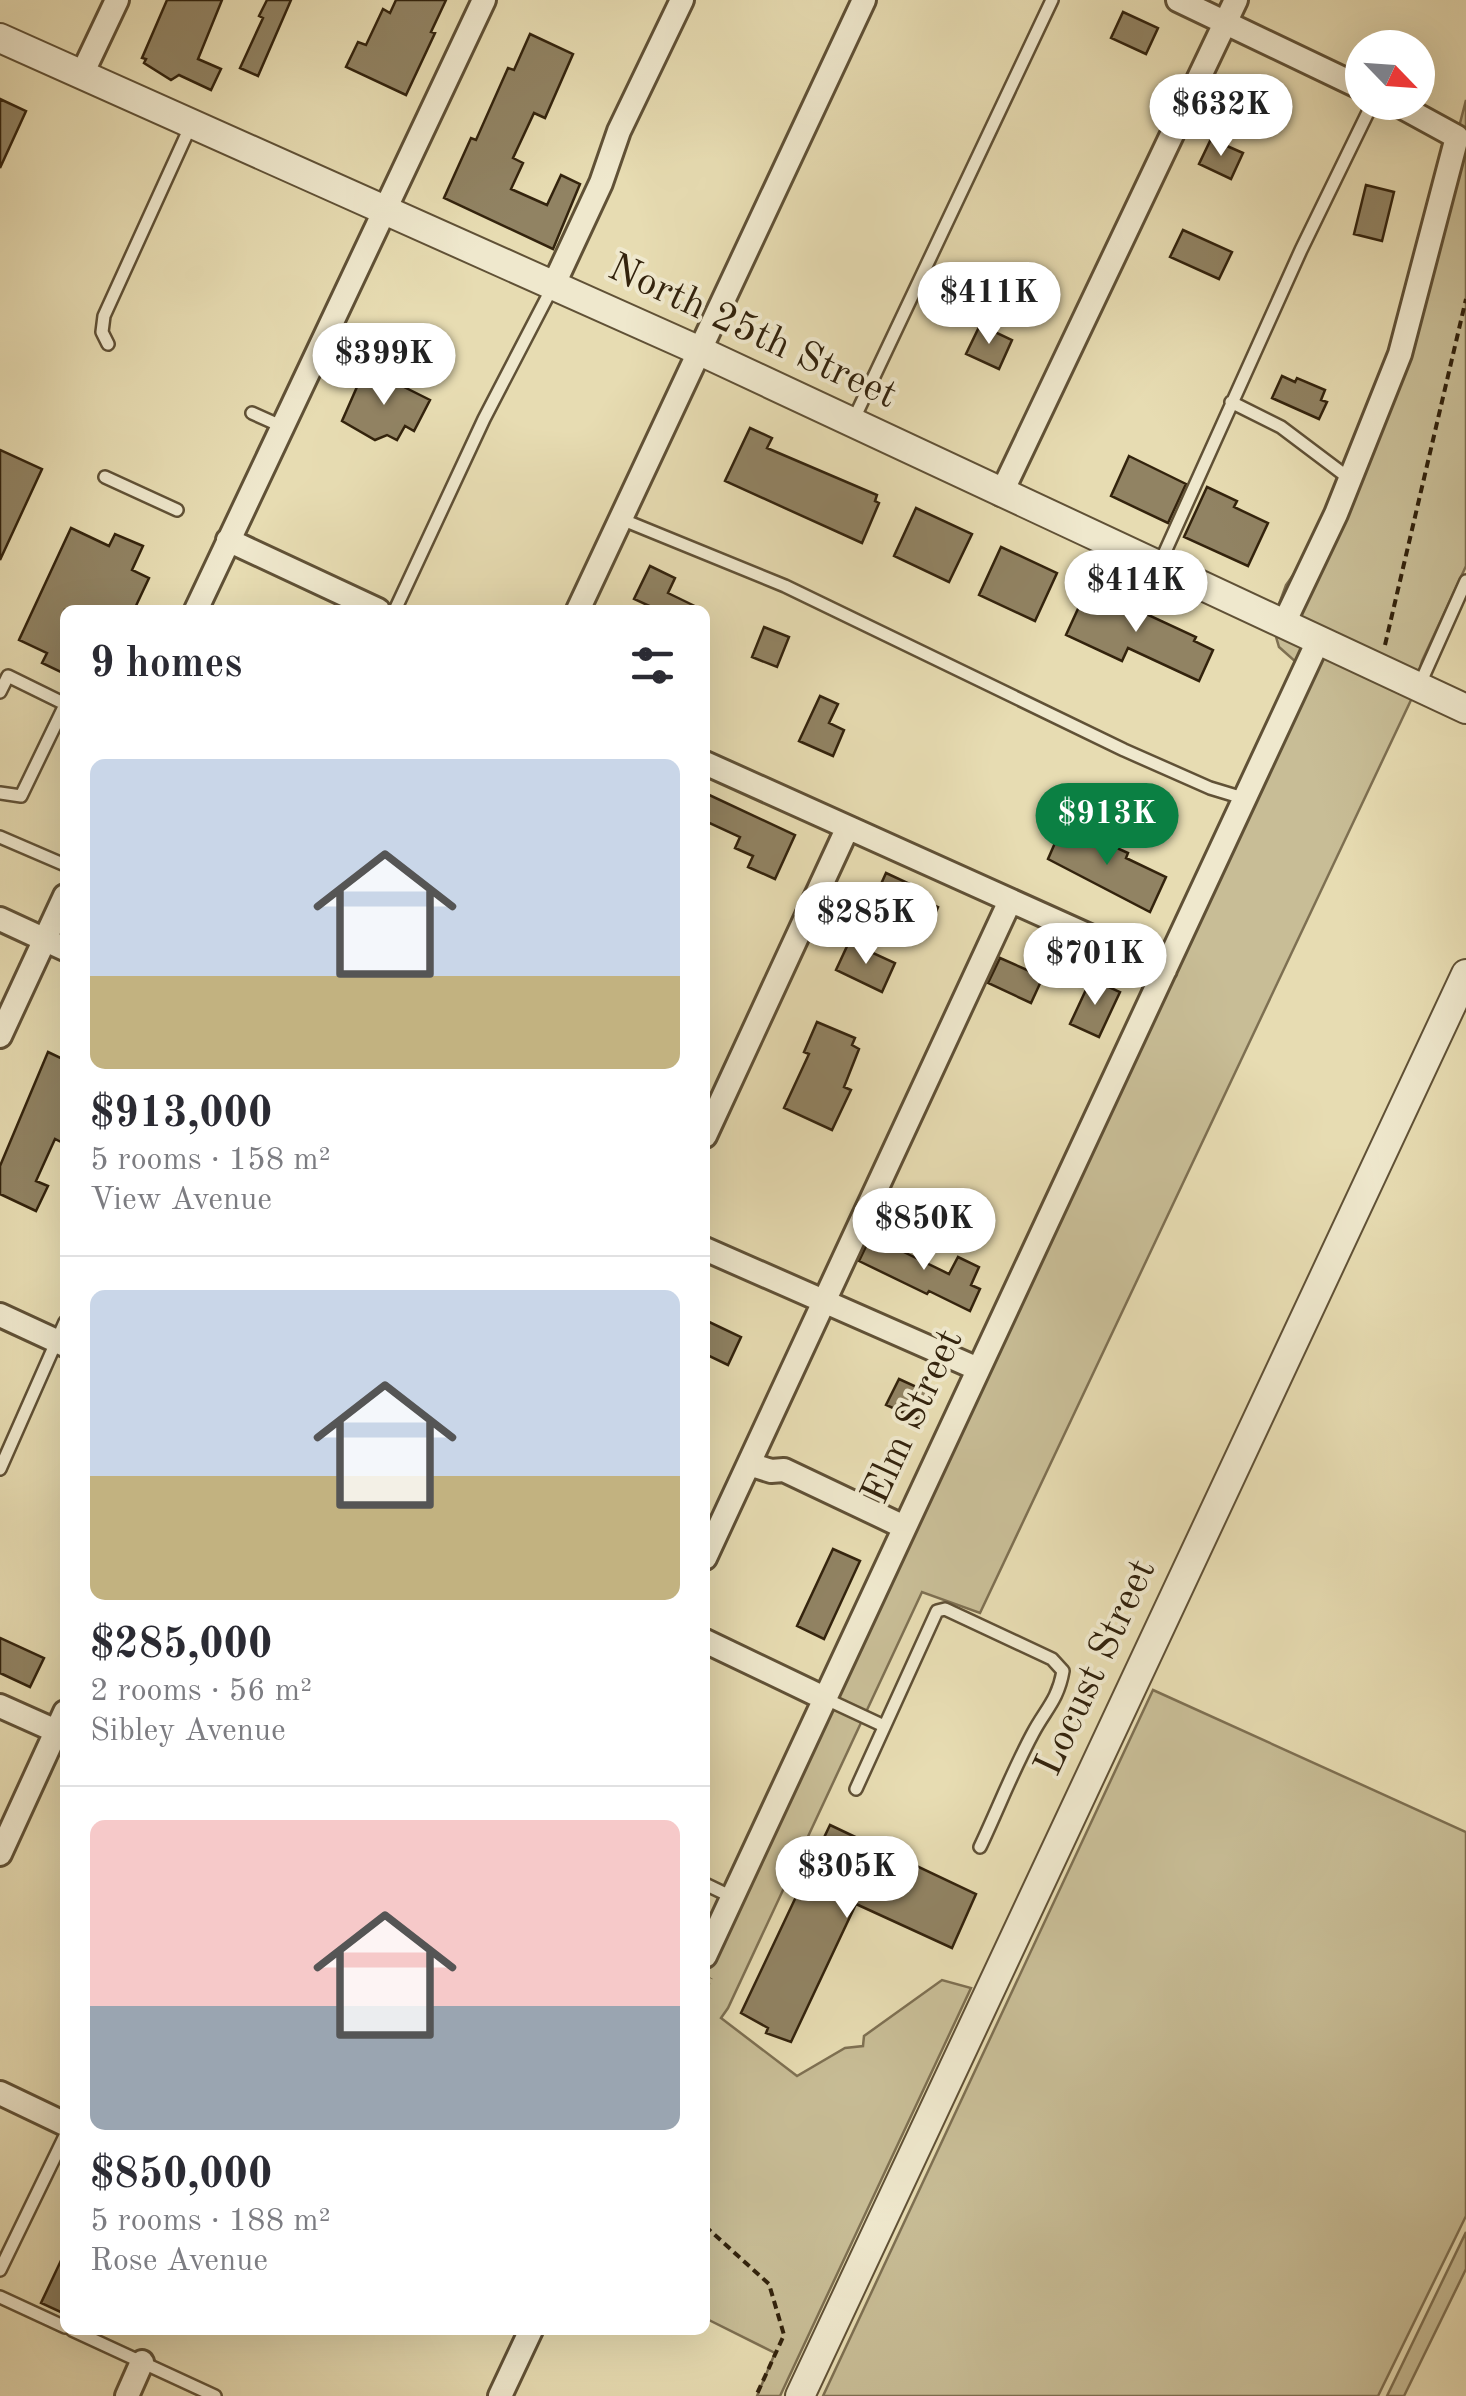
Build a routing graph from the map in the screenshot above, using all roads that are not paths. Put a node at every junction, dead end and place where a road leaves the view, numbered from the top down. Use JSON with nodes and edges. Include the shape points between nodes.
{"nodes":[{"id":1,"x":117,"y":0,"type":"edge"},
{"id":2,"x":484,"y":0,"type":"edge"},
{"id":3,"x":682,"y":0,"type":"edge"},
{"id":4,"x":864,"y":0,"type":"edge"},
{"id":5,"x":1052,"y":0,"type":"edge"},
{"id":6,"x":1178,"y":0,"type":"edge"},
{"id":7,"x":1236,"y":0,"type":"edge"},
{"id":8,"x":1226,"y":22,"type":"junction"},
{"id":9,"x":0,"y":38,"type":"edge"},
{"id":10,"x":82,"y":74,"type":"junction"},
{"id":11,"x":1345,"y":80,"type":"edge"},
{"id":12,"x":1365,"y":120,"type":"edge"},
{"id":13,"x":1430,"y":120,"type":"edge"},
{"id":14,"x":191,"y":125,"type":"junction"},
{"id":15,"x":383,"y":211,"type":"junction"},
{"id":16,"x":553,"y":286,"type":"junction"},
{"id":17,"x":108,"y":344,"type":"dead end"},
{"id":18,"x":700,"y":351,"type":"junction"},
{"id":19,"x":1232,"y":402,"type":"junction"},
{"id":20,"x":252,"y":413,"type":"dead end"},
{"id":21,"x":852,"y":423,"type":"junction"},
{"id":22,"x":282,"y":426,"type":"junction"},
{"id":23,"x":106,"y":478,"type":"dead end"},
{"id":24,"x":1350,"y":479,"type":"junction"},
{"id":25,"x":1001,"y":494,"type":"junction"},
{"id":26,"x":177,"y":510,"type":"dead end"},
{"id":27,"x":621,"y":519,"type":"junction"},
{"id":28,"x":228,"y":540,"type":"junction"},
{"id":29,"x":1159,"y":567,"type":"junction"},
{"id":30,"x":1466,"y":582,"type":"edge"},
{"id":31,"x":198,"y":605,"type":"edge"},
{"id":32,"x":367,"y":605,"type":"edge"},
{"id":33,"x":397,"y":605,"type":"edge"},
{"id":34,"x":580,"y":605,"type":"edge"},
{"id":35,"x":1284,"y":623,"type":"junction"},
{"id":36,"x":1319,"y":639,"type":"junction"},
{"id":37,"x":1418,"y":686,"type":"junction"},
{"id":38,"x":0,"y":692,"type":"edge"},
{"id":39,"x":60,"y":702,"type":"edge"},
{"id":40,"x":1466,"y":709,"type":"edge"},
{"id":41,"x":60,"y":715,"type":"edge"},
{"id":42,"x":710,"y":765,"type":"edge"},
{"id":43,"x":0,"y":793,"type":"edge"},
{"id":44,"x":1244,"y":798,"type":"junction"},
{"id":45,"x":847,"y":829,"type":"junction"},
{"id":46,"x":0,"y":837,"type":"edge"},
{"id":47,"x":60,"y":863,"type":"edge"},
{"id":48,"x":1010,"y":901,"type":"junction"},
{"id":49,"x":0,"y":919,"type":"edge"},
{"id":50,"x":55,"y":944,"type":"edge"},
{"id":51,"x":1165,"y":970,"type":"junction"},
{"id":52,"x":1466,"y":974,"type":"edge"},
{"id":53,"x":0,"y":1036,"type":"edge"},
{"id":54,"x":710,"y":1125,"type":"edge"},
{"id":55,"x":710,"y":1251,"type":"edge"},
{"id":56,"x":824,"y":1301,"type":"junction"},
{"id":57,"x":0,"y":1314,"type":"edge"},
{"id":58,"x":60,"y":1335,"type":"edge"},
{"id":59,"x":60,"y":1340,"type":"edge"},
{"id":60,"x":978,"y":1369,"type":"junction"},
{"id":61,"x":749,"y":1464,"type":"junction"},
{"id":62,"x":0,"y":1469,"type":"edge"},
{"id":63,"x":904,"y":1527,"type":"junction"},
{"id":64,"x":710,"y":1547,"type":"edge"},
{"id":65,"x":710,"y":1643,"type":"edge"},
{"id":66,"x":824,"y":1698,"type":"junction"},
{"id":67,"x":0,"y":1706,"type":"edge"},
{"id":68,"x":60,"y":1725,"type":"edge"},
{"id":69,"x":884,"y":1726,"type":"junction"},
{"id":70,"x":60,"y":1730,"type":"edge"},
{"id":71,"x":856,"y":1789,"type":"dead end"},
{"id":72,"x":980,"y":1847,"type":"dead end"},
{"id":73,"x":0,"y":1854,"type":"edge"},
{"id":74,"x":710,"y":1886,"type":"edge"},
{"id":75,"x":732,"y":1897,"type":"junction"},
{"id":76,"x":710,"y":1945,"type":"edge"},
{"id":77,"x":0,"y":2094,"type":"edge"},
{"id":78,"x":60,"y":2122,"type":"edge"},
{"id":79,"x":60,"y":2146,"type":"edge"},
{"id":80,"x":0,"y":2270,"type":"edge"},
{"id":81,"x":0,"y":2297,"type":"edge"},
{"id":82,"x":60,"y":2324,"type":"edge"},
{"id":83,"x":83,"y":2335,"type":"edge"},
{"id":84,"x":529,"y":2335,"type":"edge"},
{"id":85,"x":142,"y":2362,"type":"junction"},
{"id":86,"x":127,"y":2396,"type":"edge"},
{"id":87,"x":216,"y":2396,"type":"edge"},
{"id":88,"x":500,"y":2396,"type":"edge"},
{"id":89,"x":800,"y":2396,"type":"edge"}],
"edges":[{"from":1,"to":10,"type":"street"},
{"from":2,"to":15,"type":"street"},
{"from":3,"to":16,"type":"street"},
{"from":4,"to":18,"type":"street"},
{"from":5,"to":21,"type":"lane"},
{"from":6,"to":8,"type":"street"},
{"from":7,"to":8,"type":"street"},
{"from":8,"to":11,"type":"street"},
{"from":8,"to":25,"type":"street"},
{"from":9,"to":10,"type":"street","name":"North 25th Street"},
{"from":10,"to":14,"type":"street","name":"North 25th Street"},
{"from":12,"to":19,"type":"lane"},
{"from":13,"to":24,"type":"street","via":[[1458,137],[1400,354]]},
{"from":14,"to":15,"type":"street","name":"North 25th Street"},
{"from":14,"to":17,"type":"lane","via":[[104,316]]},
{"from":15,"to":16,"type":"street","name":"North 25th Street"},
{"from":15,"to":22,"type":"street"},
{"from":16,"to":18,"type":"street","name":"North 25th Street"},
{"from":16,"to":33,"type":"lane"},
{"from":18,"to":21,"type":"street","name":"North 25th Street"},
{"from":18,"to":27,"type":"street"},
{"from":19,"to":24,"type":"lane","via":[[1282,427]]},
{"from":19,"to":29,"type":"lane"},
{"from":20,"to":22,"type":"lane"},
{"from":21,"to":25,"type":"street","name":"North 25th Street"},
{"from":22,"to":28,"type":"street"},
{"from":23,"to":26,"type":"lane"},
{"from":24,"to":35,"type":"street"},
{"from":25,"to":29,"type":"street","name":"North 25th Street"},
{"from":27,"to":34,"type":"street"},
{"from":27,"to":44,"type":"lane","via":[[786,586],[1124,750]]},
{"from":28,"to":31,"type":"street"},
{"from":28,"to":32,"type":"street"},
{"from":29,"to":35,"type":"street","name":"North 25th Street"},
{"from":30,"to":37,"type":"lane"},
{"from":35,"to":36,"type":"street","name":"North 25th Street"},
{"from":36,"to":37,"type":"street","name":"North 25th Street"},
{"from":36,"to":44,"type":"street","name":"Elm Street"},
{"from":37,"to":40,"type":"street","name":"North 25th Street"},
{"from":38,"to":39,"type":"lane","via":[[8,676]]},
{"from":41,"to":43,"type":"lane","via":[[21,796]]},
{"from":42,"to":45,"type":"street"},
{"from":44,"to":51,"type":"street","name":"Elm Street"},
{"from":45,"to":48,"type":"street"},
{"from":45,"to":54,"type":"street"},
{"from":46,"to":47,"type":"lane"},
{"from":48,"to":51,"type":"street"},
{"from":48,"to":56,"type":"street"},
{"from":49,"to":50,"type":"street"},
{"from":50,"to":53,"type":"street"},
{"from":51,"to":60,"type":"street","name":"Elm Street"},
{"from":52,"to":89,"type":"street","name":"Locust Street"},
{"from":55,"to":56,"type":"street"},
{"from":56,"to":60,"type":"street"},
{"from":56,"to":61,"type":"street"},
{"from":57,"to":58,"type":"street"},
{"from":59,"to":62,"type":"lane"},
{"from":60,"to":63,"type":"street","name":"Elm Street"},
{"from":61,"to":63,"type":"street","via":[[784,1470]]},
{"from":61,"to":64,"type":"street"},
{"from":63,"to":66,"type":"street","name":"Elm Street"},
{"from":65,"to":66,"type":"street"},
{"from":66,"to":69,"type":"lane"},
{"from":66,"to":75,"type":"street","name":"Elm Street"},
{"from":67,"to":68,"type":"street"},
{"from":69,"to":71,"type":"lane"},
{"from":69,"to":72,"type":"lane","via":[[937,1611],[946,1608],[1052,1659],[1063,1672],[1060,1690],[1034,1729]]},
{"from":70,"to":73,"type":"street"},
{"from":74,"to":75,"type":"lane"},
{"from":75,"to":76,"type":"street","name":"Elm Street"},
{"from":77,"to":78,"type":"street"},
{"from":79,"to":80,"type":"lane"},
{"from":81,"to":82,"type":"lane"},
{"from":83,"to":85,"type":"lane"},
{"from":84,"to":88,"type":"street"},
{"from":85,"to":86,"type":"street"},
{"from":85,"to":87,"type":"lane"}]}
